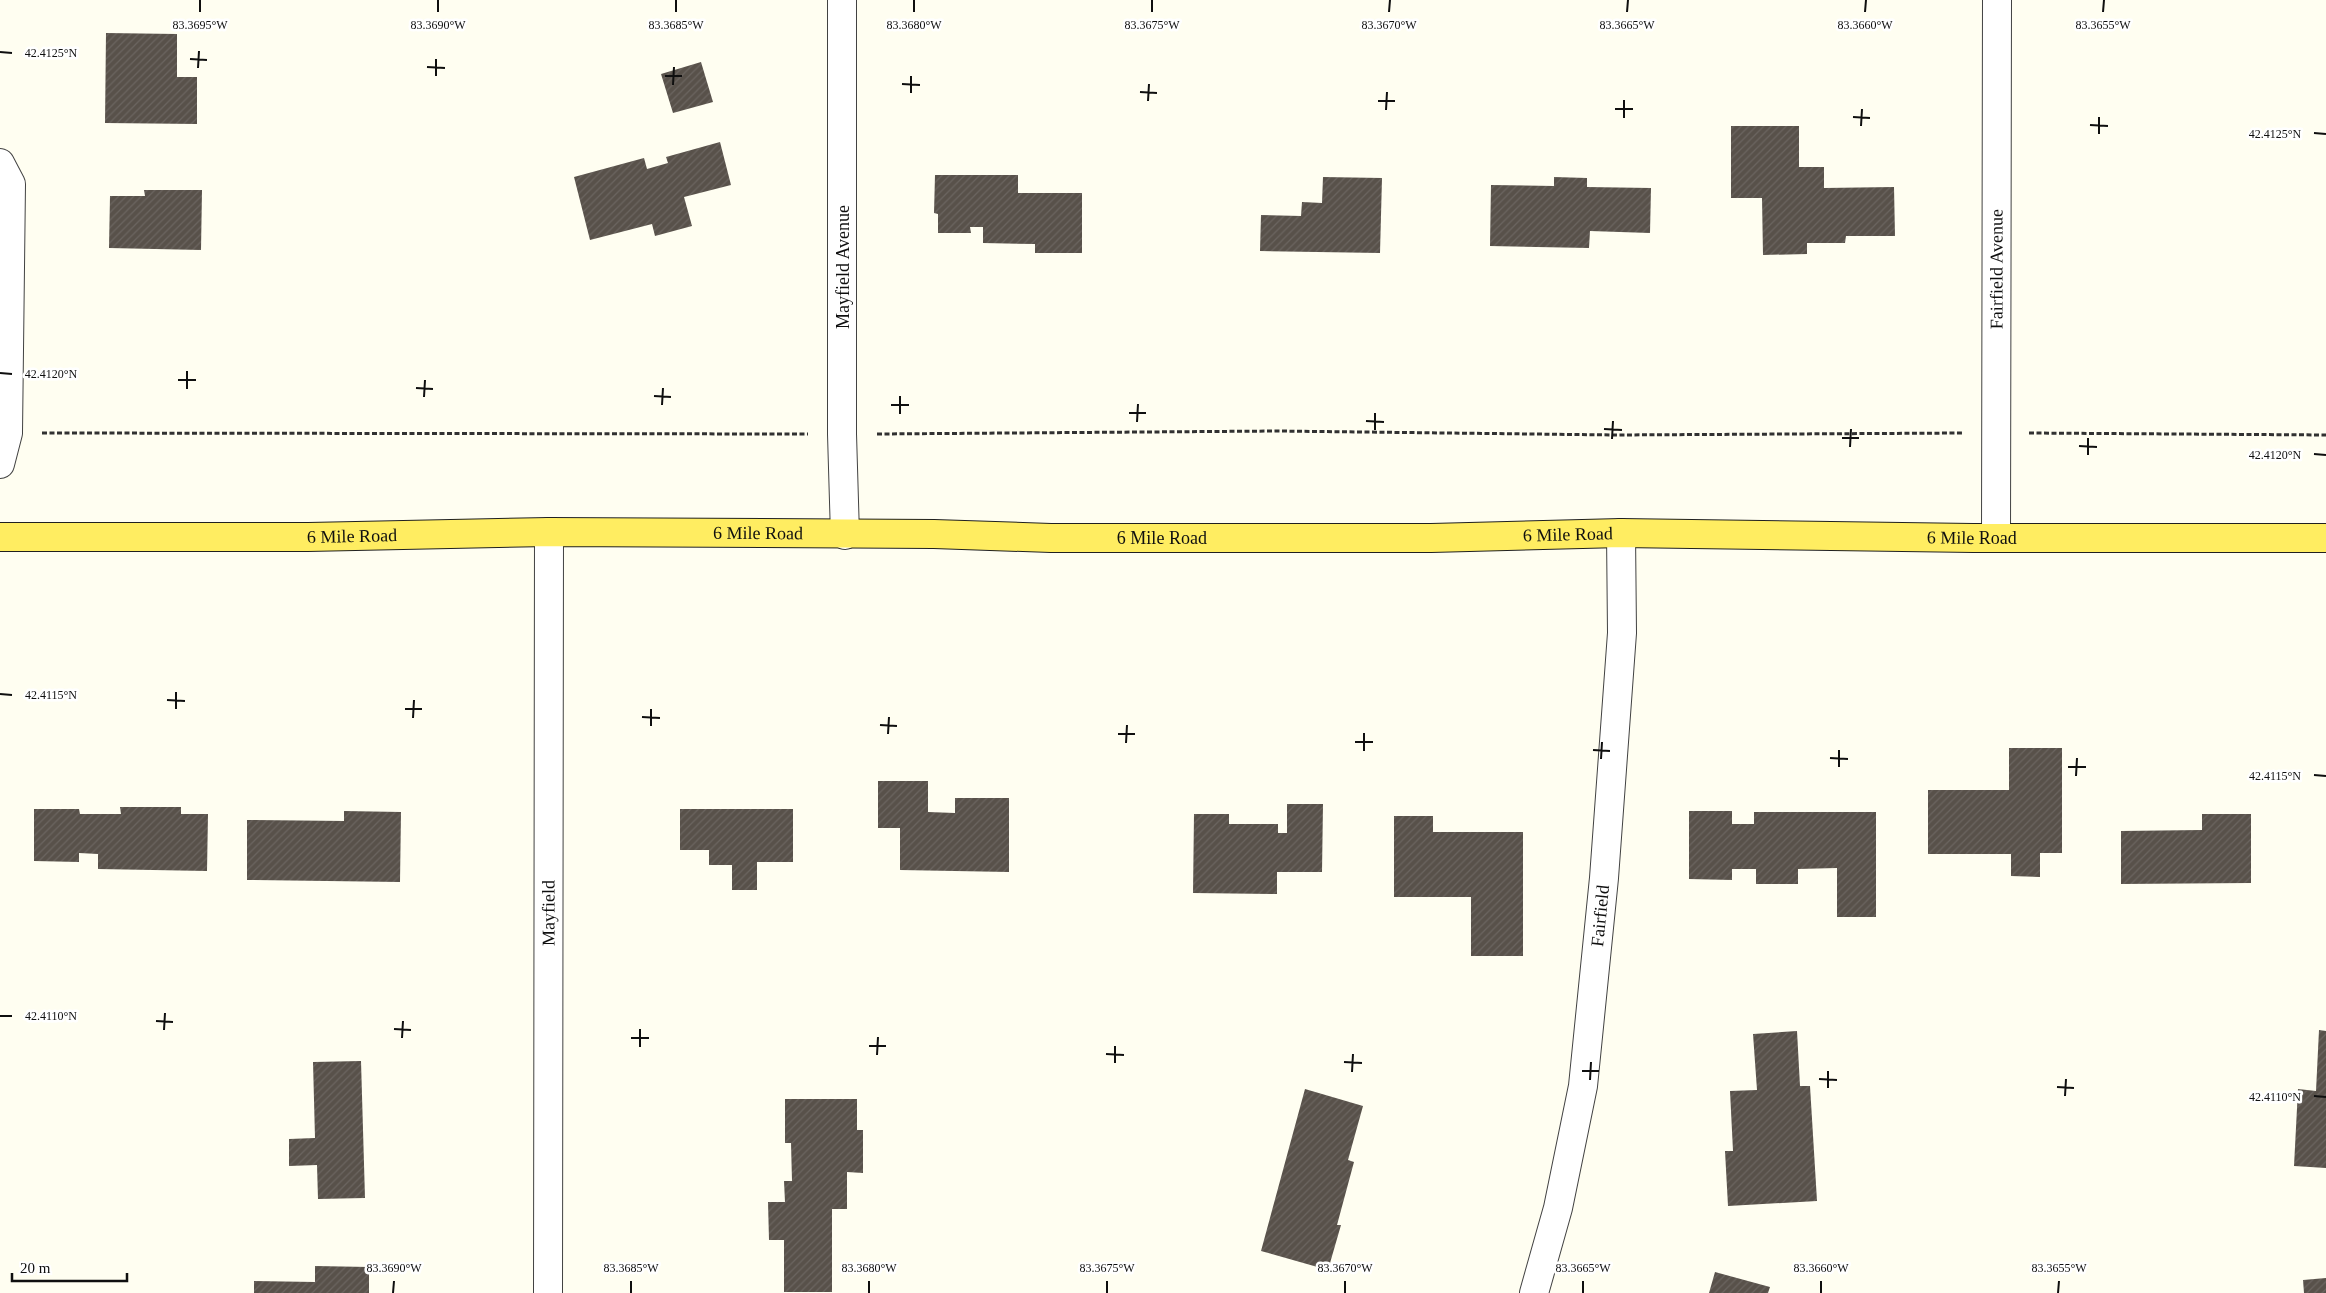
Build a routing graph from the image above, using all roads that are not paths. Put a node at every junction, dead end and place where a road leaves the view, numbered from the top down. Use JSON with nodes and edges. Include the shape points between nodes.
{"nodes":[{"id":1,"x":842,"y":0,"type":"edge"},
{"id":2,"x":1997,"y":0,"type":"edge"},
{"id":3,"x":0,"y":163,"type":"edge"},
{"id":4,"x":0,"y":464,"type":"edge"},
{"id":5,"x":549,"y":532,"type":"junction"},
{"id":6,"x":1621,"y":533,"type":"junction"},
{"id":7,"x":844,"y":535,"type":"junction"},
{"id":8,"x":0,"y":537,"type":"edge"},
{"id":9,"x":1996,"y":538,"type":"junction"},
{"id":10,"x":2326,"y":538,"type":"edge"},
{"id":11,"x":548,"y":1293,"type":"edge"},
{"id":12,"x":1534,"y":1293,"type":"edge"}],
"edges":[{"from":1,"to":7,"type":"street","name":"Mayfield Avenue"},
{"from":2,"to":9,"type":"street","name":"Fairfield Avenue"},
{"from":3,"to":4,"type":"street","via":[[11,184],[8,433]]},
{"from":5,"to":7,"type":"main road","name":"6 Mile Road"},
{"from":5,"to":8,"type":"main road","name":"6 Mile Road","via":[[308,537]]},
{"from":5,"to":11,"type":"street","name":"Mayfield"},
{"from":6,"to":7,"type":"main road","name":"6 Mile Road","via":[[1431,538]]},
{"from":6,"to":9,"type":"main road","name":"6 Mile Road"},
{"from":6,"to":12,"type":"street","name":"Fairfield","via":[[1622,633],[1604,878],[1583,1086],[1558,1208]]},
{"from":9,"to":10,"type":"main road","name":"6 Mile Road"}]}
